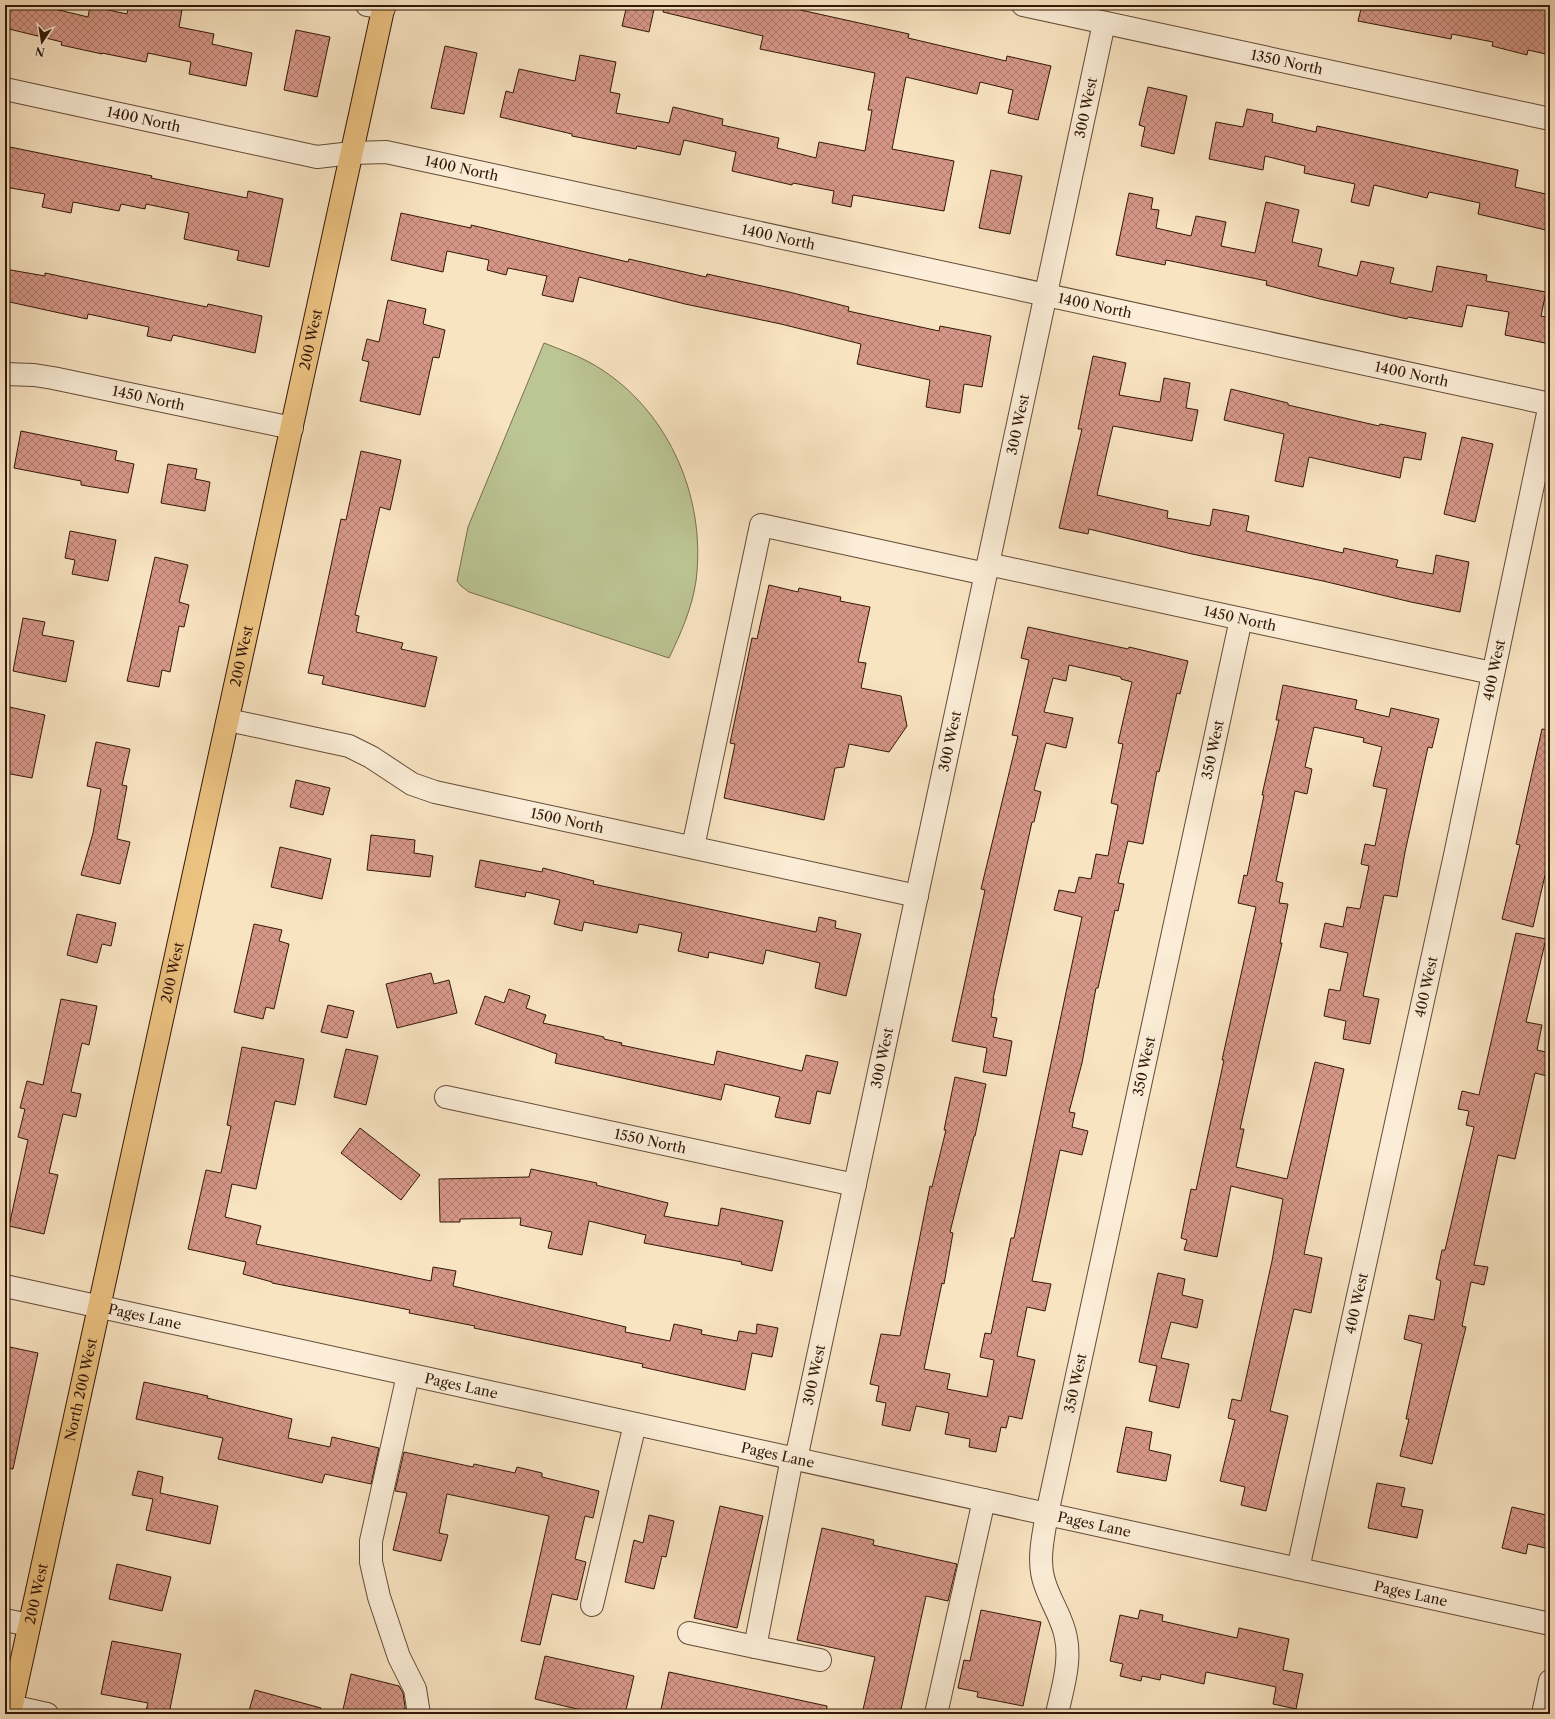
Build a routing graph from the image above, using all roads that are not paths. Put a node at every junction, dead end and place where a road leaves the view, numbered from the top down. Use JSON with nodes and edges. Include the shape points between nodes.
{"nodes":[{"id":1,"x":1023,"y":5,"type":"edge"},
{"id":2,"x":378,"y":6,"type":"edge"},
{"id":3,"x":1104,"y":23,"type":"junction"},
{"id":4,"x":5,"y":89,"type":"edge"},
{"id":5,"x":1550,"y":120,"type":"edge"},
{"id":6,"x":352,"y":153,"type":"junction"},
{"id":7,"x":1046,"y":295,"type":"junction"},
{"id":8,"x":5,"y":374,"type":"edge"},
{"id":9,"x":1550,"y":404,"type":"edge"},
{"id":10,"x":292,"y":428,"type":"junction"},
{"id":11,"x":987,"y":569,"type":"junction"},
{"id":12,"x":1241,"y":619,"type":"junction"},
{"id":13,"x":1492,"y":673,"type":"junction"},
{"id":14,"x":228,"y":720,"type":"junction"},
{"id":15,"x":693,"y":847,"type":"junction"},
{"id":16,"x":917,"y":896,"type":"junction"},
{"id":17,"x":446,"y":1097,"type":"dead end"},
{"id":18,"x":855,"y":1185,"type":"junction"},
{"id":19,"x":5,"y":1286,"type":"edge"},
{"id":20,"x":99,"y":1307,"type":"junction"},
{"id":21,"x":408,"y":1374,"type":"junction"},
{"id":22,"x":635,"y":1424,"type":"junction"},
{"id":23,"x":794,"y":1459,"type":"junction"},
{"id":24,"x":62,"y":1473,"type":"joint"},
{"id":25,"x":984,"y":1500,"type":"junction"},
{"id":26,"x":1046,"y":1514,"type":"junction"},
{"id":27,"x":1298,"y":1569,"type":"junction"},
{"id":28,"x":592,"y":1605,"type":"dead end"},
{"id":29,"x":5,"y":1620,"type":"edge"},
{"id":30,"x":1550,"y":1624,"type":"edge"},
{"id":31,"x":29,"y":1625,"type":"junction"},
{"id":32,"x":688,"y":1633,"type":"dead end"},
{"id":33,"x":755,"y":1647,"type":"junction"},
{"id":34,"x":820,"y":1660,"type":"dead end"},
{"id":35,"x":1550,"y":1681,"type":"edge"},
{"id":36,"x":11,"y":1710,"type":"edge"},
{"id":37,"x":47,"y":1714,"type":"edge"},
{"id":38,"x":419,"y":1714,"type":"edge"},
{"id":39,"x":936,"y":1714,"type":"edge"},
{"id":40,"x":1057,"y":1714,"type":"edge"},
{"id":41,"x":1543,"y":1714,"type":"edge"}],
"edges":[{"from":1,"to":3,"type":"street","name":"1350 North"},
{"from":2,"to":6,"type":"main road","name":"200 West"},
{"from":3,"to":5,"type":"street","name":"1350 North"},
{"from":3,"to":7,"type":"street","name":"300 West"},
{"from":4,"to":6,"type":"street","name":"1400 North","via":[[317,158]]},
{"from":6,"to":7,"type":"street","name":"1400 North","via":[[386,152]]},
{"from":6,"to":10,"type":"main road","name":"200 West"},
{"from":7,"to":9,"type":"street","name":"1400 North"},
{"from":7,"to":11,"type":"street","name":"300 West"},
{"from":8,"to":10,"type":"street","name":"1450 North","via":[[53,378]]},
{"from":9,"to":13,"type":"street","name":"400 West"},
{"from":10,"to":14,"type":"main road","name":"200 West"},
{"from":11,"to":12,"type":"street","name":"1450 North"},
{"from":11,"to":15,"type":"street","name":"1450 North","via":[[761,526]]},
{"from":11,"to":16,"type":"street","name":"300 West"},
{"from":12,"to":13,"type":"street","name":"1450 North"},
{"from":12,"to":26,"type":"street","name":"350 West"},
{"from":13,"to":27,"type":"street","name":"400 West","via":[[1455,855]]},
{"from":14,"to":15,"type":"street","name":"1500 North","via":[[349,746],[371,756],[412,784],[435,792]]},
{"from":14,"to":20,"type":"main road","name":"200 West"},
{"from":15,"to":16,"type":"street","name":"1500 North"},
{"from":16,"to":18,"type":"street","name":"300 West"},
{"from":17,"to":18,"type":"street","name":"1550 North"},
{"from":18,"to":23,"type":"street","name":"300 West"},
{"from":19,"to":20,"type":"street","name":"Pages Lane"},
{"from":20,"to":21,"type":"street","name":"Pages Lane"},
{"from":20,"to":24,"type":"main road","name":"North 200 West"},
{"from":21,"to":22,"type":"street","name":"Pages Lane"},
{"from":21,"to":38,"type":"street","via":[[370,1541],[371,1562],[379,1597],[399,1657],[415,1689]]},
{"from":22,"to":23,"type":"street","name":"Pages Lane"},
{"from":22,"to":28,"type":"street"},
{"from":23,"to":25,"type":"street","name":"Pages Lane"},
{"from":23,"to":33,"type":"street","name":"300 West"},
{"from":24,"to":31,"type":"main road","name":"200 West"},
{"from":25,"to":26,"type":"street","name":"Pages Lane"},
{"from":25,"to":39,"type":"street"},
{"from":26,"to":27,"type":"street","name":"Pages Lane"},
{"from":26,"to":40,"type":"street","name":"350 West","via":[[1042,1572],[1063,1624],[1068,1654]]},
{"from":27,"to":30,"type":"street","name":"Pages Lane"},
{"from":29,"to":31,"type":"street"},
{"from":31,"to":36,"type":"main road","name":"200 West"},
{"from":32,"to":33,"type":"street"},
{"from":33,"to":34,"type":"street"},
{"from":35,"to":41,"type":"street"},
{"from":36,"to":37,"type":"street"}]}
